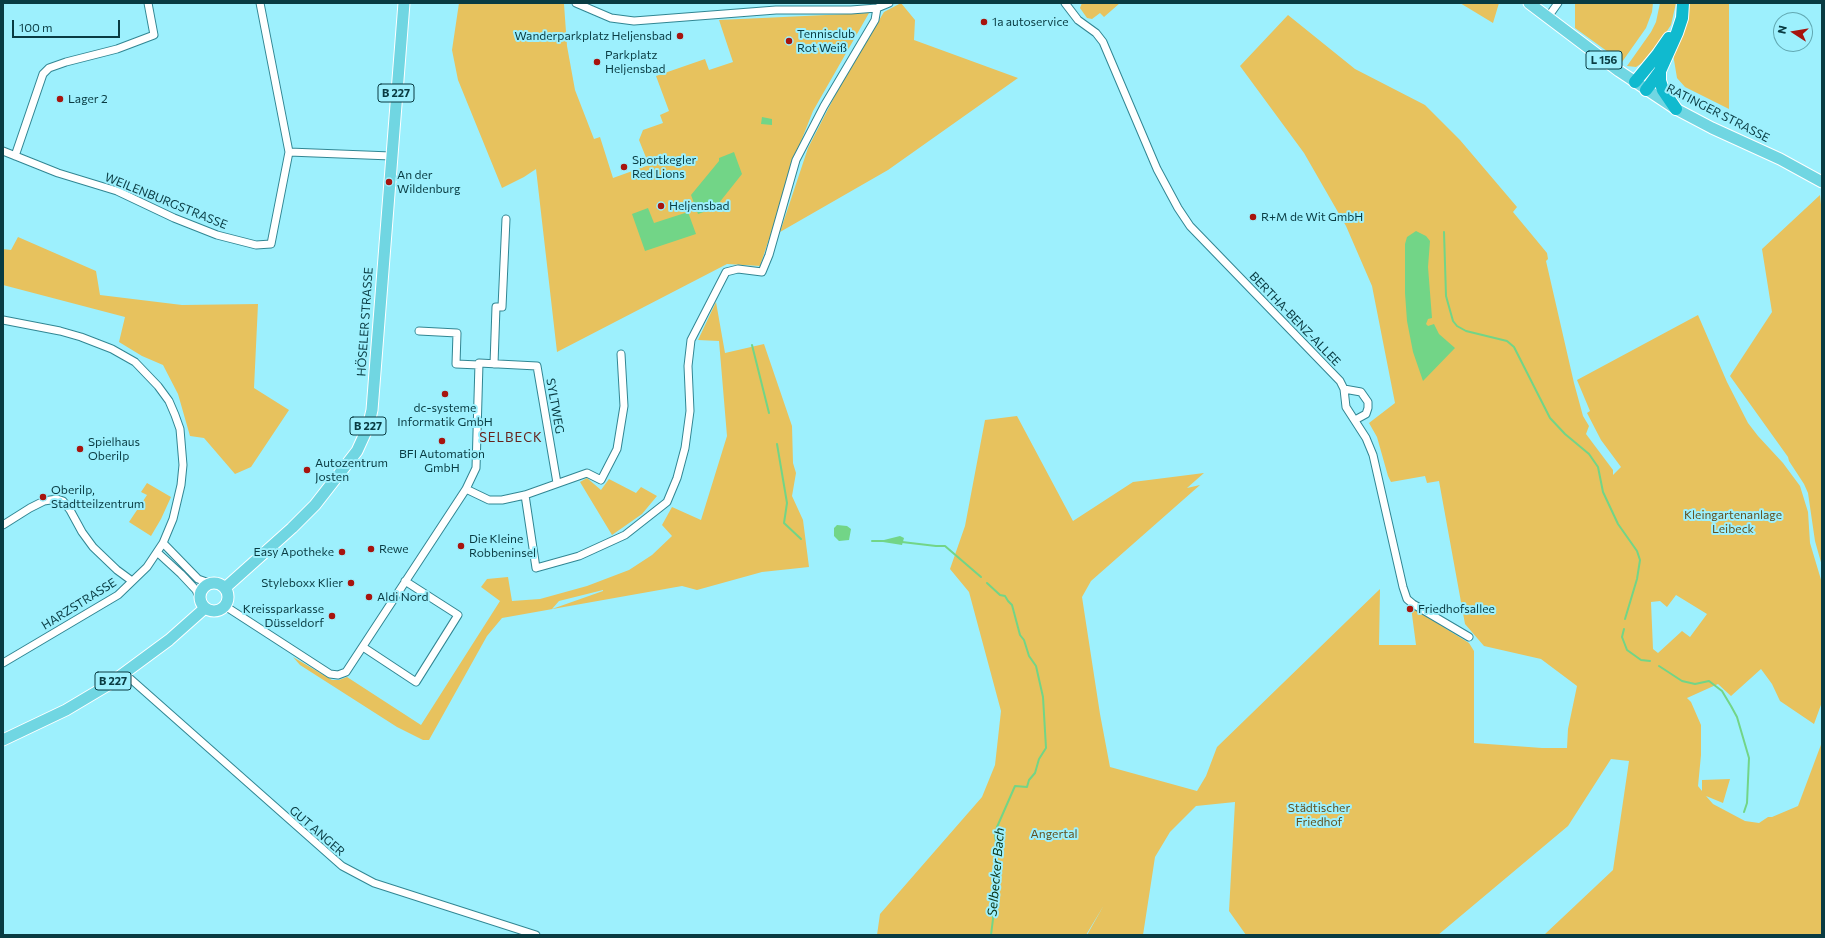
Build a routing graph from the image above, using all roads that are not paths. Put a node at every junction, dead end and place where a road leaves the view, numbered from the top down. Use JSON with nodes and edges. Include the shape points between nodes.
{"nodes":[{"id":1,"x":148,"y":3,"type":"edge"},
{"id":2,"x":260,"y":3,"type":"edge"},
{"id":3,"x":404,"y":3,"type":"edge"},
{"id":4,"x":576,"y":3,"type":"edge"},
{"id":5,"x":889,"y":3,"type":"edge"},
{"id":6,"x":1065,"y":3,"type":"edge"},
{"id":7,"x":1529,"y":3,"type":"edge"},
{"id":8,"x":1558,"y":3,"type":"edge"},
{"id":9,"x":1679,"y":3,"type":"edge"},
{"id":10,"x":1683,"y":3,"type":"edge"},
{"id":11,"x":877,"y":8,"type":"junction"},
{"id":12,"x":1548,"y":17,"type":"junction"},
{"id":13,"x":1660,"y":71,"type":"junction"},
{"id":14,"x":1635,"y":82,"type":"junction"},
{"id":15,"x":1646,"y":90,"type":"junction"},
{"id":16,"x":1676,"y":109,"type":"junction"},
{"id":17,"x":3,"y":151,"type":"edge"},
{"id":18,"x":289,"y":152,"type":"junction"},
{"id":19,"x":15,"y":156,"type":"junction"},
{"id":20,"x":391,"y":156,"type":"junction"},
{"id":21,"x":1822,"y":182,"type":"edge"},
{"id":22,"x":506,"y":219,"type":"dead end"},
{"id":23,"x":3,"y":320,"type":"edge"},
{"id":24,"x":419,"y":331,"type":"dead end"},
{"id":25,"x":621,"y":354,"type":"dead end"},
{"id":26,"x":479,"y":364,"type":"junction"},
{"id":27,"x":494,"y":364,"type":"junction"},
{"id":28,"x":1344,"y":389,"type":"junction"},
{"id":29,"x":1355,"y":420,"type":"junction"},
{"id":30,"x":558,"y":483,"type":"junction"},
{"id":31,"x":466,"y":489,"type":"junction"},
{"id":32,"x":525,"y":495,"type":"junction"},
{"id":33,"x":3,"y":525,"type":"edge"},
{"id":34,"x":160,"y":547,"type":"junction"},
{"id":35,"x":132,"y":581,"type":"junction"},
{"id":36,"x":406,"y":581,"type":"junction"},
{"id":37,"x":209,"y":583,"type":"junction"},
{"id":38,"x":226,"y":588,"type":"junction"},
{"id":39,"x":203,"y":603,"type":"junction"},
{"id":40,"x":225,"y":606,"type":"junction"},
{"id":41,"x":1469,"y":637,"type":"dead end"},
{"id":42,"x":363,"y":647,"type":"junction"},
{"id":43,"x":3,"y":663,"type":"edge"},
{"id":44,"x":125,"y":674,"type":"junction"},
{"id":45,"x":3,"y":740,"type":"edge"},
{"id":46,"x":536,"y":935,"type":"edge"}],
"edges":[{"from":1,"to":19,"type":"street","via":[[154,35],[117,49],[60,64],[49,68],[43,74]]},
{"from":2,"to":18,"type":"street","name":"WEILENBURGSTRASSE"},
{"from":3,"to":20,"type":"main road","name":"HÖSELER STRASSE","number":"B 227"},
{"from":4,"to":11,"type":"street","via":[[611,18],[634,21],[776,10]]},
{"from":5,"to":11,"type":"street"},
{"from":6,"to":28,"type":"street","name":"BERTHA-BENZ-ALLEE","via":[[1078,20],[1096,33],[1103,42],[1157,169],[1190,226],[1340,381]]},
{"from":7,"to":12,"type":"main road","name":"RATINGER STRASSE","number":"L 156"},
{"from":8,"to":12,"type":"street"},
{"from":9,"to":14,"type":"highway","via":[[1678,17],[1667,42]]},
{"from":10,"to":13,"type":"highway","via":[[1677,33]]},
{"from":11,"to":32,"type":"street","via":[[875,20],[824,106],[796,160],[762,272],[738,269],[726,272],[691,340],[688,366],[690,411],[685,448],[667,502],[625,535],[578,556],[536,568]]},
{"from":12,"to":14,"type":"main road","name":"RATINGER STRASSE","number":"L 156"},
{"from":13,"to":15,"type":"highway"},
{"from":13,"to":16,"type":"highway","via":[[1663,90]]},
{"from":14,"to":15,"type":"main road","name":"RATINGER STRASSE","number":"L 156"},
{"from":15,"to":16,"type":"main road","name":"RATINGER STRASSE","number":"L 156"},
{"from":16,"to":21,"type":"main road","name":"RATINGER STRASSE","number":"L 156","via":[[1710,132],[1780,159]]},
{"from":17,"to":19,"type":"street","name":"WEILENBURGSTRASSE"},
{"from":18,"to":19,"type":"street","name":"WEILENBURGSTRASSE","via":[[271,244],[256,245],[217,235],[117,192]]},
{"from":18,"to":20,"type":"street"},
{"from":20,"to":38,"type":"main road","name":"HÖSELER STRASSE","number":"B 227","via":[[372,410],[368,427],[357,451],[319,500]]},
{"from":22,"to":27,"type":"street","via":[[502,308],[496,307]]},
{"from":23,"to":34,"type":"street","name":"HARZSTRASSE","via":[[60,331],[112,349],[135,362],[158,386],[175,415],[180,429],[183,453],[177,504]]},
{"from":24,"to":26,"type":"street","name":"SYLTWEG","via":[[457,333],[456,364]]},
{"from":25,"to":30,"type":"street","via":[[624,406],[617,449],[601,480],[587,473]]},
{"from":26,"to":27,"type":"street","name":"SYLTWEG"},
{"from":26,"to":31,"type":"street","via":[[476,468]]},
{"from":27,"to":30,"type":"street","name":"SYLTWEG","via":[[537,366]]},
{"from":28,"to":29,"type":"street","name":"BERTHA-BENZ-ALLEE","via":[[1346,407]]},
{"from":28,"to":29,"type":"street","via":[[1361,392],[1368,402],[1366,414]]},
{"from":29,"to":41,"type":"street","name":"BERTHA-BENZ-ALLEE","via":[[1366,438],[1376,464],[1405,595],[1413,604]]},
{"from":30,"to":32,"type":"street"},
{"from":31,"to":32,"type":"street","via":[[489,500]]},
{"from":31,"to":36,"type":"street"},
{"from":33,"to":35,"type":"street","via":[[30,508],[57,498],[70,510],[93,547]]},
{"from":34,"to":35,"type":"street","name":"HARZSTRASSE","via":[[147,567]]},
{"from":34,"to":37,"type":"street","via":[[198,579]]},
{"from":34,"to":39,"type":"street","via":[[196,590]]},
{"from":35,"to":43,"type":"street","name":"HARZSTRASSE","via":[[118,594]]},
{"from":36,"to":42,"type":"street"},
{"from":36,"to":42,"type":"street","via":[[458,615],[416,682]]},
{"from":37,"to":38,"type":"main road","via":[[217,582]]},
{"from":37,"to":39,"type":"main road","via":[[201,591]]},
{"from":38,"to":40,"type":"main road","via":[[228,597]]},
{"from":39,"to":40,"type":"main road","via":[[215,611]]},
{"from":39,"to":44,"type":"main road","number":"B 227","via":[[170,640]]},
{"from":40,"to":42,"type":"street","via":[[330,674],[346,672]]},
{"from":44,"to":45,"type":"main road","number":"B 227","via":[[66,710]]},
{"from":44,"to":46,"type":"street","name":"GUT ANGER","via":[[342,866],[374,883]]}]}
